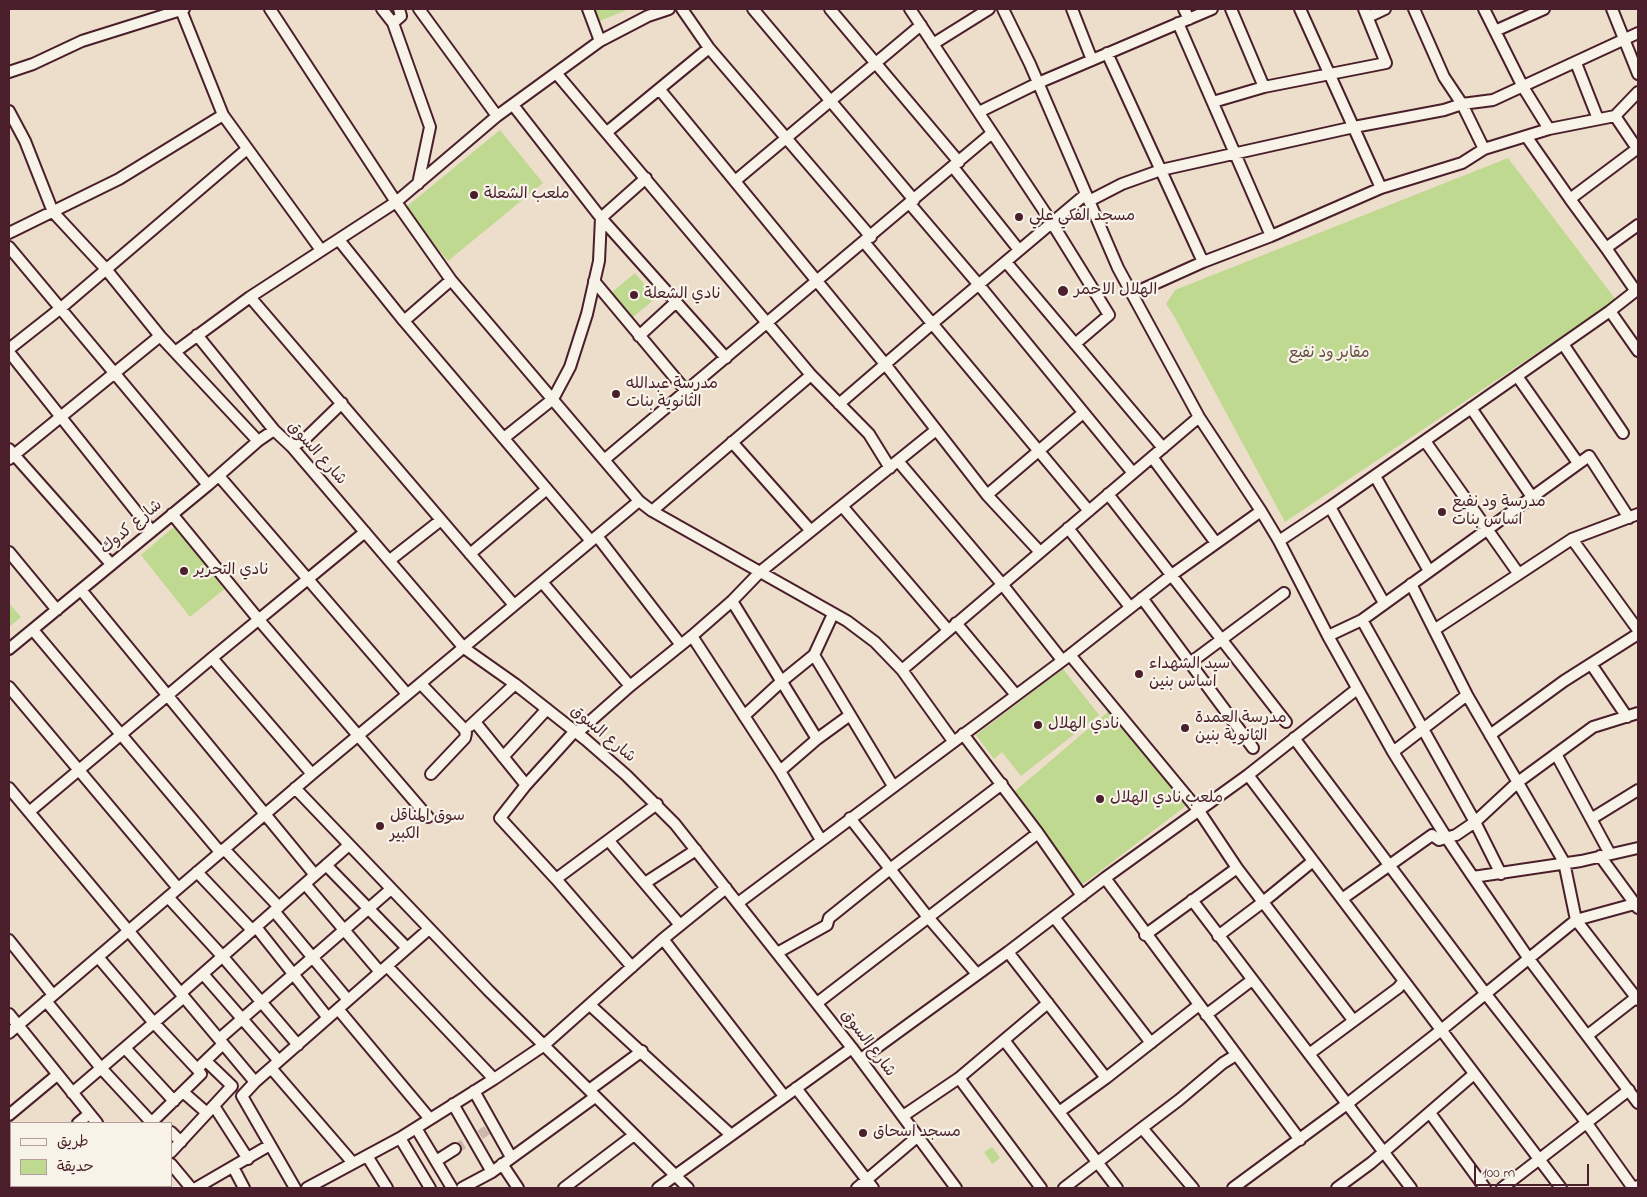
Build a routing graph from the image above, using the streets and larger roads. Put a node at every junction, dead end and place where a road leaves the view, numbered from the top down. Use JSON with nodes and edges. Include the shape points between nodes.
{"nodes":[{"id":1,"x":270,"y":9,"type":"edge"},
{"id":2,"x":382,"y":9,"type":"edge"},
{"id":3,"x":400,"y":9,"type":"edge"},
{"id":4,"x":419,"y":9,"type":"edge"},
{"id":5,"x":588,"y":9,"type":"edge"},
{"id":6,"x":669,"y":9,"type":"edge"},
{"id":7,"x":682,"y":9,"type":"edge"},
{"id":8,"x":753,"y":9,"type":"edge"},
{"id":9,"x":830,"y":9,"type":"edge"},
{"id":10,"x":910,"y":9,"type":"edge"},
{"id":11,"x":989,"y":9,"type":"edge"},
{"id":12,"x":1003,"y":9,"type":"edge"},
{"id":13,"x":1072,"y":9,"type":"edge"},
{"id":14,"x":1184,"y":9,"type":"edge"},
{"id":15,"x":1212,"y":9,"type":"edge"},
{"id":16,"x":1231,"y":9,"type":"edge"},
{"id":17,"x":1300,"y":9,"type":"edge"},
{"id":18,"x":1385,"y":9,"type":"edge"},
{"id":19,"x":1414,"y":9,"type":"edge"},
{"id":20,"x":1484,"y":9,"type":"edge"},
{"id":21,"x":1544,"y":9,"type":"edge"},
{"id":22,"x":1612,"y":9,"type":"edge"},
{"id":23,"x":183,"y":10,"type":"edge"},
{"id":24,"x":1366,"y":13,"type":"edge"},
{"id":25,"x":1189,"y":19,"type":"junction"},
{"id":26,"x":393,"y":23,"type":"junction"},
{"id":27,"x":1178,"y":23,"type":"junction"},
{"id":28,"x":921,"y":25,"type":"junction"},
{"id":29,"x":1495,"y":31,"type":"junction"},
{"id":30,"x":1638,"y":33,"type":"edge"},
{"id":31,"x":1625,"y":38,"type":"junction"},
{"id":32,"x":600,"y":40,"type":"junction"},
{"id":33,"x":933,"y":44,"type":"junction"},
{"id":34,"x":709,"y":48,"type":"junction"},
{"id":35,"x":1107,"y":53,"type":"junction"},
{"id":36,"x":1092,"y":60,"type":"junction"},
{"id":37,"x":1576,"y":63,"type":"junction"},
{"id":38,"x":874,"y":64,"type":"junction"},
{"id":39,"x":9,"y":72,"type":"edge"},
{"id":40,"x":556,"y":73,"type":"junction"},
{"id":41,"x":1638,"y":74,"type":"edge"},
{"id":42,"x":1330,"y":75,"type":"junction"},
{"id":43,"x":1038,"y":83,"type":"junction"},
{"id":44,"x":1264,"y":87,"type":"junction"},
{"id":45,"x":1523,"y":87,"type":"junction"},
{"id":46,"x":660,"y":90,"type":"junction"},
{"id":47,"x":1638,"y":92,"type":"edge"},
{"id":48,"x":831,"y":100,"type":"junction"},
{"id":49,"x":1213,"y":102,"type":"junction"},
{"id":50,"x":1462,"y":104,"type":"junction"},
{"id":51,"x":513,"y":105,"type":"junction"},
{"id":52,"x":9,"y":111,"type":"edge"},
{"id":53,"x":978,"y":112,"type":"junction"},
{"id":54,"x":223,"y":115,"type":"junction"},
{"id":55,"x":497,"y":116,"type":"junction"},
{"id":56,"x":1615,"y":116,"type":"junction"},
{"id":57,"x":1598,"y":119,"type":"junction"},
{"id":58,"x":1354,"y":127,"type":"junction"},
{"id":59,"x":1549,"y":129,"type":"junction"},
{"id":60,"x":607,"y":132,"type":"junction"},
{"id":61,"x":992,"y":133,"type":"junction"},
{"id":62,"x":1526,"y":136,"type":"junction"},
{"id":63,"x":787,"y":137,"type":"junction"},
{"id":64,"x":1484,"y":148,"type":"junction"},
{"id":65,"x":247,"y":149,"type":"junction"},
{"id":66,"x":1638,"y":149,"type":"edge"},
{"id":67,"x":1235,"y":154,"type":"junction"},
{"id":68,"x":956,"y":165,"type":"junction"},
{"id":69,"x":1161,"y":170,"type":"junction"},
{"id":70,"x":646,"y":178,"type":"junction"},
{"id":71,"x":735,"y":181,"type":"junction"},
{"id":72,"x":418,"y":184,"type":"junction"},
{"id":73,"x":1381,"y":188,"type":"junction"},
{"id":74,"x":1088,"y":197,"type":"junction"},
{"id":75,"x":1570,"y":199,"type":"junction"},
{"id":76,"x":396,"y":202,"type":"junction"},
{"id":77,"x":912,"y":202,"type":"junction"},
{"id":78,"x":53,"y":212,"type":"junction"},
{"id":79,"x":601,"y":218,"type":"junction"},
{"id":80,"x":1052,"y":223,"type":"junction"},
{"id":81,"x":1638,"y":225,"type":"edge"},
{"id":82,"x":9,"y":233,"type":"edge"},
{"id":83,"x":1271,"y":236,"type":"junction"},
{"id":84,"x":339,"y":240,"type":"junction"},
{"id":85,"x":868,"y":240,"type":"junction"},
{"id":86,"x":9,"y":247,"type":"edge"},
{"id":87,"x":1606,"y":248,"type":"junction"},
{"id":88,"x":321,"y":250,"type":"junction"},
{"id":89,"x":1019,"y":250,"type":"junction"},
{"id":90,"x":1006,"y":262,"type":"junction"},
{"id":91,"x":1203,"y":262,"type":"junction"},
{"id":92,"x":105,"y":268,"type":"junction"},
{"id":93,"x":450,"y":280,"type":"junction"},
{"id":94,"x":594,"y":281,"type":"junction"},
{"id":95,"x":817,"y":282,"type":"junction"},
{"id":96,"x":979,"y":285,"type":"junction"},
{"id":97,"x":1636,"y":290,"type":"edge"},
{"id":98,"x":1132,"y":294,"type":"junction"},
{"id":99,"x":250,"y":297,"type":"junction"},
{"id":100,"x":676,"y":302,"type":"junction"},
{"id":101,"x":60,"y":308,"type":"junction"},
{"id":102,"x":1610,"y":311,"type":"junction"},
{"id":103,"x":404,"y":321,"type":"junction"},
{"id":104,"x":768,"y":323,"type":"junction"},
{"id":105,"x":933,"y":323,"type":"junction"},
{"id":106,"x":196,"y":335,"type":"junction"},
{"id":107,"x":160,"y":336,"type":"junction"},
{"id":108,"x":639,"y":336,"type":"junction"},
{"id":109,"x":1075,"y":344,"type":"junction"},
{"id":110,"x":1562,"y":344,"type":"junction"},
{"id":111,"x":9,"y":351,"type":"edge"},
{"id":112,"x":1638,"y":351,"type":"edge"},
{"id":113,"x":175,"y":352,"type":"junction"},
{"id":114,"x":726,"y":358,"type":"junction"},
{"id":115,"x":885,"y":364,"type":"junction"},
{"id":116,"x":115,"y":373,"type":"junction"},
{"id":117,"x":811,"y":375,"type":"junction"},
{"id":118,"x":1517,"y":376,"type":"junction"},
{"id":119,"x":686,"y":392,"type":"junction"},
{"id":120,"x":553,"y":399,"type":"junction"},
{"id":121,"x":342,"y":403,"type":"junction"},
{"id":122,"x":839,"y":404,"type":"junction"},
{"id":123,"x":1471,"y":408,"type":"junction"},
{"id":124,"x":1083,"y":413,"type":"junction"},
{"id":125,"x":61,"y":417,"type":"junction"},
{"id":126,"x":1198,"y":417,"type":"junction"},
{"id":127,"x":274,"y":430,"type":"junction"},
{"id":128,"x":936,"y":430,"type":"junction"},
{"id":129,"x":1623,"y":433,"type":"dead end"},
{"id":130,"x":504,"y":438,"type":"junction"},
{"id":131,"x":258,"y":441,"type":"junction"},
{"id":132,"x":1425,"y":441,"type":"junction"},
{"id":133,"x":732,"y":442,"type":"junction"},
{"id":134,"x":292,"y":447,"type":"junction"},
{"id":135,"x":1163,"y":448,"type":"junction"},
{"id":136,"x":1039,"y":451,"type":"junction"},
{"id":137,"x":11,"y":455,"type":"edge"},
{"id":138,"x":1152,"y":457,"type":"junction"},
{"id":139,"x":604,"y":460,"type":"junction"},
{"id":140,"x":1578,"y":464,"type":"junction"},
{"id":141,"x":894,"y":465,"type":"junction"},
{"id":142,"x":1133,"y":473,"type":"junction"},
{"id":143,"x":219,"y":476,"type":"junction"},
{"id":144,"x":1375,"y":476,"type":"junction"},
{"id":145,"x":208,"y":485,"type":"junction"},
{"id":146,"x":547,"y":489,"type":"junction"},
{"id":147,"x":1108,"y":494,"type":"junction"},
{"id":148,"x":987,"y":495,"type":"junction"},
{"id":149,"x":1532,"y":497,"type":"junction"},
{"id":150,"x":639,"y":501,"type":"junction"},
{"id":151,"x":842,"y":506,"type":"junction"},
{"id":152,"x":1330,"y":508,"type":"junction"},
{"id":153,"x":652,"y":511,"type":"junction"},
{"id":154,"x":1089,"y":511,"type":"junction"},
{"id":155,"x":1261,"y":511,"type":"junction"},
{"id":156,"x":172,"y":514,"type":"junction"},
{"id":157,"x":1633,"y":516,"type":"edge"},
{"id":158,"x":441,"y":520,"type":"junction"},
{"id":159,"x":1068,"y":528,"type":"junction"},
{"id":160,"x":1487,"y":529,"type":"junction"},
{"id":161,"x":151,"y":530,"type":"junction"},
{"id":162,"x":811,"y":531,"type":"junction"},
{"id":163,"x":365,"y":532,"type":"junction"},
{"id":164,"x":594,"y":539,"type":"junction"},
{"id":165,"x":1572,"y":539,"type":"junction"},
{"id":166,"x":1279,"y":541,"type":"junction"},
{"id":167,"x":1216,"y":543,"type":"junction"},
{"id":168,"x":9,"y":552,"type":"edge"},
{"id":169,"x":1040,"y":552,"type":"junction"},
{"id":170,"x":470,"y":554,"type":"junction"},
{"id":171,"x":390,"y":560,"type":"junction"},
{"id":172,"x":111,"y":564,"type":"junction"},
{"id":173,"x":1429,"y":571,"type":"junction"},
{"id":174,"x":760,"y":572,"type":"junction"},
{"id":175,"x":1518,"y":573,"type":"junction"},
{"id":176,"x":1172,"y":574,"type":"junction"},
{"id":177,"x":308,"y":579,"type":"junction"},
{"id":178,"x":542,"y":582,"type":"junction"},
{"id":179,"x":1002,"y":584,"type":"junction"},
{"id":180,"x":1410,"y":584,"type":"junction"},
{"id":181,"x":81,"y":590,"type":"junction"},
{"id":182,"x":1284,"y":593,"type":"dead end"},
{"id":183,"x":1142,"y":598,"type":"junction"},
{"id":184,"x":732,"y":601,"type":"junction"},
{"id":185,"x":1384,"y":603,"type":"junction"},
{"id":186,"x":514,"y":605,"type":"junction"},
{"id":187,"x":1130,"y":607,"type":"junction"},
{"id":188,"x":57,"y":610,"type":"junction"},
{"id":189,"x":832,"y":614,"type":"junction"},
{"id":190,"x":259,"y":620,"type":"junction"},
{"id":191,"x":1362,"y":620,"type":"junction"},
{"id":192,"x":956,"y":623,"type":"junction"},
{"id":193,"x":33,"y":630,"type":"junction"},
{"id":194,"x":948,"y":630,"type":"junction"},
{"id":195,"x":1434,"y":630,"type":"junction"},
{"id":196,"x":1638,"y":630,"type":"edge"},
{"id":197,"x":1638,"y":634,"type":"edge"},
{"id":198,"x":692,"y":636,"type":"junction"},
{"id":199,"x":1328,"y":636,"type":"junction"},
{"id":200,"x":1223,"y":639,"type":"junction"},
{"id":201,"x":681,"y":645,"type":"junction"},
{"id":202,"x":464,"y":648,"type":"junction"},
{"id":203,"x":9,"y":649,"type":"edge"},
{"id":204,"x":814,"y":656,"type":"junction"},
{"id":205,"x":212,"y":658,"type":"junction"},
{"id":206,"x":1066,"y":658,"type":"junction"},
{"id":207,"x":1190,"y":663,"type":"junction"},
{"id":208,"x":1592,"y":664,"type":"junction"},
{"id":209,"x":902,"y":670,"type":"junction"},
{"id":210,"x":782,"y":681,"type":"junction"},
{"id":211,"x":421,"y":684,"type":"junction"},
{"id":212,"x":514,"y":684,"type":"junction"},
{"id":213,"x":630,"y":686,"type":"junction"},
{"id":214,"x":9,"y":687,"type":"edge"},
{"id":215,"x":1357,"y":689,"type":"junction"},
{"id":216,"x":407,"y":694,"type":"junction"},
{"id":217,"x":169,"y":695,"type":"junction"},
{"id":218,"x":1016,"y":695,"type":"junction"},
{"id":219,"x":1467,"y":695,"type":"junction"},
{"id":220,"x":546,"y":709,"type":"junction"},
{"id":221,"x":1638,"y":713,"type":"edge"},
{"id":222,"x":850,"y":715,"type":"junction"},
{"id":223,"x":744,"y":716,"type":"junction"},
{"id":224,"x":1627,"y":717,"type":"junction"},
{"id":225,"x":475,"y":722,"type":"junction"},
{"id":226,"x":1286,"y":722,"type":"dead end"},
{"id":227,"x":1423,"y":728,"type":"junction"},
{"id":228,"x":466,"y":731,"type":"junction"},
{"id":229,"x":576,"y":732,"type":"junction"},
{"id":230,"x":963,"y":734,"type":"junction"},
{"id":231,"x":121,"y":735,"type":"junction"},
{"id":232,"x":358,"y":735,"type":"junction"},
{"id":233,"x":1490,"y":735,"type":"junction"},
{"id":234,"x":1294,"y":738,"type":"junction"},
{"id":235,"x":817,"y":739,"type":"junction"},
{"id":236,"x":953,"y":742,"type":"junction"},
{"id":237,"x":1253,"y":748,"type":"dead end"},
{"id":238,"x":1393,"y":752,"type":"junction"},
{"id":239,"x":1556,"y":754,"type":"junction"},
{"id":240,"x":503,"y":757,"type":"junction"},
{"id":241,"x":80,"y":770,"type":"junction"},
{"id":242,"x":780,"y":771,"type":"junction"},
{"id":243,"x":312,"y":774,"type":"junction"},
{"id":244,"x":431,"y":774,"type":"dead end"},
{"id":245,"x":1248,"y":775,"type":"junction"},
{"id":246,"x":1518,"y":782,"type":"junction"},
{"id":247,"x":1002,"y":784,"type":"junction"},
{"id":248,"x":526,"y":785,"type":"junction"},
{"id":249,"x":893,"y":786,"type":"junction"},
{"id":250,"x":9,"y":788,"type":"edge"},
{"id":251,"x":295,"y":788,"type":"junction"},
{"id":252,"x":1638,"y":790,"type":"edge"},
{"id":253,"x":657,"y":804,"type":"junction"},
{"id":254,"x":1199,"y":811,"type":"junction"},
{"id":255,"x":29,"y":812,"type":"junction"},
{"id":256,"x":266,"y":814,"type":"junction"},
{"id":257,"x":428,"y":817,"type":"dead end"},
{"id":258,"x":850,"y":818,"type":"junction"},
{"id":259,"x":1591,"y":819,"type":"junction"},
{"id":260,"x":1475,"y":822,"type":"junction"},
{"id":261,"x":1038,"y":833,"type":"junction"},
{"id":262,"x":1446,"y":837,"type":"junction"},
{"id":263,"x":821,"y":840,"type":"junction"},
{"id":264,"x":608,"y":841,"type":"junction"},
{"id":265,"x":349,"y":845,"type":"junction"},
{"id":266,"x":1638,"y":848,"type":"edge"},
{"id":267,"x":222,"y":850,"type":"junction"},
{"id":268,"x":696,"y":850,"type":"junction"},
{"id":269,"x":1605,"y":855,"type":"junction"},
{"id":270,"x":1313,"y":861,"type":"junction"},
{"id":271,"x":1564,"y":862,"type":"junction"},
{"id":272,"x":326,"y":865,"type":"junction"},
{"id":273,"x":1389,"y":865,"type":"junction"},
{"id":274,"x":1237,"y":868,"type":"junction"},
{"id":275,"x":890,"y":869,"type":"junction"},
{"id":276,"x":197,"y":872,"type":"junction"},
{"id":277,"x":1501,"y":874,"type":"junction"},
{"id":278,"x":315,"y":875,"type":"junction"},
{"id":279,"x":1473,"y":877,"type":"junction"},
{"id":280,"x":1104,"y":878,"type":"junction"},
{"id":281,"x":556,"y":879,"type":"junction"},
{"id":282,"x":646,"y":883,"type":"junction"},
{"id":283,"x":305,"y":884,"type":"junction"},
{"id":284,"x":178,"y":888,"type":"junction"},
{"id":285,"x":391,"y":888,"type":"junction"},
{"id":286,"x":726,"y":888,"type":"junction"},
{"id":287,"x":1082,"y":896,"type":"junction"},
{"id":288,"x":168,"y":897,"type":"junction"},
{"id":289,"x":1342,"y":899,"type":"junction"},
{"id":290,"x":1192,"y":900,"type":"junction"},
{"id":291,"x":1263,"y":902,"type":"junction"},
{"id":292,"x":738,"y":903,"type":"junction"},
{"id":293,"x":1637,"y":905,"type":"edge"},
{"id":294,"x":276,"y":909,"type":"junction"},
{"id":295,"x":368,"y":909,"type":"junction"},
{"id":296,"x":927,"y":916,"type":"junction"},
{"id":297,"x":1054,"y":917,"type":"junction"},
{"id":298,"x":1576,"y":920,"type":"junction"},
{"id":299,"x":680,"y":925,"type":"junction"},
{"id":300,"x":254,"y":928,"type":"junction"},
{"id":301,"x":429,"y":929,"type":"junction"},
{"id":302,"x":129,"y":930,"type":"junction"},
{"id":303,"x":344,"y":930,"type":"junction"},
{"id":304,"x":1145,"y":934,"type":"junction"},
{"id":305,"x":1218,"y":936,"type":"junction"},
{"id":306,"x":663,"y":939,"type":"junction"},
{"id":307,"x":9,"y":940,"type":"edge"},
{"id":308,"x":407,"y":948,"type":"junction"},
{"id":309,"x":1008,"y":952,"type":"junction"},
{"id":310,"x":777,"y":953,"type":"junction"},
{"id":311,"x":98,"y":957,"type":"junction"},
{"id":312,"x":222,"y":957,"type":"junction"},
{"id":313,"x":312,"y":957,"type":"junction"},
{"id":314,"x":1529,"y":959,"type":"junction"},
{"id":315,"x":632,"y":967,"type":"junction"},
{"id":316,"x":384,"y":969,"type":"junction"},
{"id":317,"x":203,"y":974,"type":"junction"},
{"id":318,"x":293,"y":974,"type":"junction"},
{"id":319,"x":977,"y":974,"type":"junction"},
{"id":320,"x":1252,"y":980,"type":"junction"},
{"id":321,"x":1403,"y":982,"type":"junction"},
{"id":322,"x":1485,"y":993,"type":"junction"},
{"id":323,"x":182,"y":995,"type":"junction"},
{"id":324,"x":50,"y":998,"type":"junction"},
{"id":325,"x":1638,"y":998,"type":"edge"},
{"id":326,"x":348,"y":1000,"type":"junction"},
{"id":327,"x":261,"y":1002,"type":"junction"},
{"id":328,"x":817,"y":1003,"type":"junction"},
{"id":329,"x":1048,"y":1003,"type":"junction"},
{"id":330,"x":590,"y":1005,"type":"junction"},
{"id":331,"x":1199,"y":1005,"type":"junction"},
{"id":332,"x":338,"y":1009,"type":"junction"},
{"id":333,"x":9,"y":1014,"type":"edge"},
{"id":334,"x":1206,"y":1015,"type":"junction"},
{"id":335,"x":328,"y":1018,"type":"junction"},
{"id":336,"x":242,"y":1019,"type":"junction"},
{"id":337,"x":1354,"y":1020,"type":"junction"},
{"id":338,"x":154,"y":1024,"type":"junction"},
{"id":339,"x":18,"y":1025,"type":"junction"},
{"id":340,"x":1440,"y":1031,"type":"junction"},
{"id":341,"x":9,"y":1033,"type":"edge"},
{"id":342,"x":1588,"y":1035,"type":"junction"},
{"id":343,"x":1004,"y":1040,"type":"junction"},
{"id":344,"x":221,"y":1042,"type":"junction"},
{"id":345,"x":1151,"y":1043,"type":"junction"},
{"id":346,"x":298,"y":1044,"type":"junction"},
{"id":347,"x":543,"y":1046,"type":"junction"},
{"id":348,"x":125,"y":1048,"type":"junction"},
{"id":349,"x":852,"y":1048,"type":"junction"},
{"id":350,"x":642,"y":1051,"type":"junction"},
{"id":351,"x":1309,"y":1054,"type":"junction"},
{"id":352,"x":1236,"y":1055,"type":"junction"},
{"id":353,"x":861,"y":1060,"type":"junction"},
{"id":354,"x":206,"y":1061,"type":"junction"},
{"id":355,"x":275,"y":1065,"type":"junction"},
{"id":356,"x":101,"y":1068,"type":"junction"},
{"id":357,"x":197,"y":1069,"type":"junction"},
{"id":358,"x":1474,"y":1074,"type":"junction"},
{"id":359,"x":57,"y":1075,"type":"junction"},
{"id":360,"x":959,"y":1078,"type":"junction"},
{"id":361,"x":1106,"y":1078,"type":"junction"},
{"id":362,"x":494,"y":1079,"type":"junction"},
{"id":363,"x":255,"y":1082,"type":"junction"},
{"id":364,"x":796,"y":1088,"type":"junction"},
{"id":365,"x":1628,"y":1090,"type":"junction"},
{"id":366,"x":474,"y":1091,"type":"junction"},
{"id":367,"x":182,"y":1092,"type":"junction"},
{"id":368,"x":72,"y":1093,"type":"junction"},
{"id":369,"x":592,"y":1093,"type":"junction"},
{"id":370,"x":784,"y":1096,"type":"junction"},
{"id":371,"x":174,"y":1101,"type":"junction"},
{"id":372,"x":1638,"y":1103,"type":"edge"},
{"id":373,"x":453,"y":1104,"type":"junction"},
{"id":374,"x":1347,"y":1104,"type":"junction"},
{"id":375,"x":210,"y":1109,"type":"junction"},
{"id":376,"x":1059,"y":1112,"type":"junction"},
{"id":377,"x":1430,"y":1113,"type":"junction"},
{"id":378,"x":89,"y":1114,"type":"junction"},
{"id":379,"x":9,"y":1115,"type":"edge"},
{"id":380,"x":903,"y":1116,"type":"junction"},
{"id":381,"x":430,"y":1119,"type":"junction"},
{"id":382,"x":79,"y":1122,"type":"edge"},
{"id":383,"x":96,"y":1122,"type":"edge"},
{"id":384,"x":155,"y":1122,"type":"edge"},
{"id":385,"x":1586,"y":1122,"type":"junction"},
{"id":386,"x":416,"y":1128,"type":"junction"},
{"id":387,"x":1142,"y":1128,"type":"junction"},
{"id":388,"x":172,"y":1133,"type":"edge"},
{"id":389,"x":480,"y":1134,"type":"junction"},
{"id":390,"x":634,"y":1134,"type":"junction"},
{"id":391,"x":731,"y":1135,"type":"junction"},
{"id":392,"x":917,"y":1137,"type":"junction"},
{"id":393,"x":400,"y":1138,"type":"junction"},
{"id":394,"x":1300,"y":1140,"type":"junction"},
{"id":395,"x":181,"y":1142,"type":"junction"},
{"id":396,"x":270,"y":1145,"type":"junction"},
{"id":397,"x":455,"y":1150,"type":"tunnel mouth"},
{"id":398,"x":172,"y":1151,"type":"edge"},
{"id":399,"x":1383,"y":1152,"type":"junction"},
{"id":400,"x":367,"y":1156,"type":"junction"},
{"id":401,"x":512,"y":1157,"type":"junction"},
{"id":402,"x":1538,"y":1158,"type":"junction"},
{"id":403,"x":248,"y":1159,"type":"junction"},
{"id":404,"x":436,"y":1161,"type":"junction"},
{"id":405,"x":1097,"y":1162,"type":"junction"},
{"id":406,"x":353,"y":1163,"type":"junction"},
{"id":407,"x":502,"y":1164,"type":"junction"},
{"id":408,"x":172,"y":1165,"type":"edge"},
{"id":409,"x":234,"y":1167,"type":"junction"},
{"id":410,"x":492,"y":1172,"type":"junction"},
{"id":411,"x":675,"y":1175,"type":"junction"},
{"id":412,"x":324,"y":1178,"type":"junction"},
{"id":413,"x":870,"y":1184,"type":"edge"},
{"id":414,"x":1343,"y":1187,"type":"edge"},
{"id":415,"x":191,"y":1188,"type":"edge"},
{"id":416,"x":196,"y":1188,"type":"edge"},
{"id":417,"x":244,"y":1188,"type":"edge"},
{"id":418,"x":295,"y":1188,"type":"edge"},
{"id":419,"x":306,"y":1188,"type":"edge"},
{"id":420,"x":330,"y":1188,"type":"edge"},
{"id":421,"x":387,"y":1188,"type":"edge"},
{"id":422,"x":430,"y":1188,"type":"edge"},
{"id":423,"x":452,"y":1188,"type":"edge"},
{"id":424,"x":462,"y":1188,"type":"edge"},
{"id":425,"x":518,"y":1188,"type":"edge"},
{"id":426,"x":564,"y":1188,"type":"edge"},
{"id":427,"x":658,"y":1188,"type":"edge"},
{"id":428,"x":688,"y":1188,"type":"edge"},
{"id":429,"x":857,"y":1188,"type":"edge"},
{"id":430,"x":956,"y":1188,"type":"edge"},
{"id":431,"x":1041,"y":1188,"type":"edge"},
{"id":432,"x":1064,"y":1188,"type":"edge"},
{"id":433,"x":1117,"y":1188,"type":"edge"},
{"id":434,"x":1192,"y":1188,"type":"edge"},
{"id":435,"x":1233,"y":1188,"type":"edge"},
{"id":436,"x":1411,"y":1188,"type":"edge"},
{"id":437,"x":1485,"y":1188,"type":"edge"},
{"id":438,"x":1502,"y":1188,"type":"edge"},
{"id":439,"x":1561,"y":1188,"type":"edge"},
{"id":440,"x":1636,"y":1188,"type":"edge"}],
"edges":[{"from":1,"to":76,"type":"street"},
{"from":2,"to":26,"type":"street"},
{"from":3,"to":26,"type":"street","via":[[401,16]]},
{"from":4,"to":55,"type":"street"},
{"from":5,"to":32,"type":"street"},
{"from":6,"to":32,"type":"street"},
{"from":7,"to":34,"type":"street"},
{"from":8,"to":48,"type":"street"},
{"from":9,"to":38,"type":"street"},
{"from":10,"to":28,"type":"street"},
{"from":11,"to":33,"type":"street"},
{"from":12,"to":43,"type":"street"},
{"from":13,"to":36,"type":"street"},
{"from":14,"to":25,"type":"street"},
{"from":15,"to":25,"type":"street"},
{"from":16,"to":44,"type":"street"},
{"from":17,"to":42,"type":"street"},
{"from":18,"to":24,"type":"street"},
{"from":19,"to":50,"type":"street","via":[[1444,77]]},
{"from":20,"to":29,"type":"street"},
{"from":21,"to":29,"type":"street"},
{"from":22,"to":31,"type":"street"},
{"from":23,"to":39,"type":"street","via":[[82,41]]},
{"from":23,"to":54,"type":"street"},
{"from":24,"to":42,"type":"street","via":[[1386,63]]},
{"from":25,"to":27,"type":"street"},
{"from":26,"to":72,"type":"street","via":[[430,127]]},
{"from":27,"to":35,"type":"street"},
{"from":27,"to":49,"type":"street"},
{"from":28,"to":33,"type":"street"},
{"from":28,"to":38,"type":"street"},
{"from":29,"to":45,"type":"street"},
{"from":30,"to":31,"type":"street"},
{"from":31,"to":37,"type":"street"},
{"from":31,"to":41,"type":"street"},
{"from":32,"to":40,"type":"street"},
{"from":33,"to":53,"type":"street"},
{"from":34,"to":46,"type":"street"},
{"from":34,"to":63,"type":"street"},
{"from":35,"to":36,"type":"street"},
{"from":35,"to":69,"type":"street"},
{"from":36,"to":43,"type":"street"},
{"from":37,"to":45,"type":"street"},
{"from":37,"to":57,"type":"street"},
{"from":38,"to":48,"type":"street"},
{"from":38,"to":68,"type":"street"},
{"from":40,"to":51,"type":"street"},
{"from":40,"to":60,"type":"street"},
{"from":42,"to":44,"type":"street"},
{"from":42,"to":58,"type":"street"},
{"from":43,"to":53,"type":"street"},
{"from":43,"to":74,"type":"street"},
{"from":44,"to":49,"type":"street"},
{"from":45,"to":50,"type":"street","via":[[1493,100]]},
{"from":45,"to":59,"type":"street"},
{"from":46,"to":60,"type":"street"},
{"from":46,"to":71,"type":"street"},
{"from":47,"to":56,"type":"street"},
{"from":48,"to":63,"type":"street"},
{"from":48,"to":77,"type":"street"},
{"from":49,"to":67,"type":"street"},
{"from":50,"to":58,"type":"street"},
{"from":50,"to":64,"type":"street"},
{"from":51,"to":55,"type":"street"},
{"from":51,"to":79,"type":"street"},
{"from":52,"to":78,"type":"street","via":[[25,141]]},
{"from":53,"to":61,"type":"street"},
{"from":54,"to":65,"type":"street"},
{"from":54,"to":78,"type":"street","via":[[119,179]]},
{"from":55,"to":72,"type":"street"},
{"from":56,"to":57,"type":"street"},
{"from":56,"to":66,"type":"street"},
{"from":57,"to":59,"type":"street"},
{"from":58,"to":67,"type":"street"},
{"from":58,"to":73,"type":"street"},
{"from":59,"to":62,"type":"street"},
{"from":60,"to":70,"type":"street"},
{"from":61,"to":68,"type":"street"},
{"from":61,"to":80,"type":"street"},
{"from":62,"to":64,"type":"street"},
{"from":62,"to":75,"type":"street"},
{"from":63,"to":71,"type":"street"},
{"from":63,"to":85,"type":"street"},
{"from":64,"to":73,"type":"street","via":[[1462,163]]},
{"from":65,"to":88,"type":"street"},
{"from":65,"to":92,"type":"street"},
{"from":66,"to":75,"type":"street"},
{"from":67,"to":69,"type":"street"},
{"from":67,"to":83,"type":"street"},
{"from":68,"to":77,"type":"street"},
{"from":68,"to":89,"type":"street"},
{"from":69,"to":74,"type":"street"},
{"from":69,"to":91,"type":"street"},
{"from":70,"to":79,"type":"street"},
{"from":70,"to":104,"type":"street"},
{"from":71,"to":95,"type":"street"},
{"from":72,"to":76,"type":"street"},
{"from":73,"to":83,"type":"street"},
{"from":74,"to":80,"type":"street"},
{"from":74,"to":98,"type":"street"},
{"from":75,"to":87,"type":"street"},
{"from":76,"to":84,"type":"street"},
{"from":76,"to":93,"type":"street"},
{"from":77,"to":85,"type":"street"},
{"from":77,"to":96,"type":"street"},
{"from":78,"to":82,"type":"street"},
{"from":78,"to":92,"type":"street"},
{"from":79,"to":94,"type":"street","via":[[599,261]]},
{"from":79,"to":100,"type":"street"},
{"from":80,"to":89,"type":"street"},
{"from":80,"to":109,"type":"street","via":[[1109,315]]},
{"from":81,"to":87,"type":"street"},
{"from":83,"to":91,"type":"street"},
{"from":84,"to":88,"type":"street"},
{"from":84,"to":103,"type":"street"},
{"from":85,"to":95,"type":"street"},
{"from":85,"to":105,"type":"street"},
{"from":86,"to":101,"type":"street"},
{"from":87,"to":97,"type":"street"},
{"from":88,"to":99,"type":"street"},
{"from":89,"to":90,"type":"street"},
{"from":90,"to":96,"type":"street"},
{"from":90,"to":109,"type":"street"},
{"from":91,"to":98,"type":"street"},
{"from":92,"to":101,"type":"street"},
{"from":92,"to":107,"type":"street"},
{"from":93,"to":103,"type":"street"},
{"from":93,"to":120,"type":"street"},
{"from":94,"to":108,"type":"street"},
{"from":94,"to":120,"type":"street","via":[[570,366]]},
{"from":95,"to":104,"type":"street"},
{"from":95,"to":115,"type":"street"},
{"from":96,"to":105,"type":"street"},
{"from":96,"to":124,"type":"street"},
{"from":97,"to":102,"type":"street"},
{"from":98,"to":126,"type":"street"},
{"from":99,"to":106,"type":"street"},
{"from":99,"to":121,"type":"street"},
{"from":100,"to":108,"type":"street"},
{"from":100,"to":114,"type":"street"},
{"from":101,"to":111,"type":"street"},
{"from":101,"to":116,"type":"street"},
{"from":102,"to":110,"type":"street"},
{"from":102,"to":112,"type":"street"},
{"from":103,"to":130,"type":"street"},
{"from":104,"to":114,"type":"street"},
{"from":104,"to":117,"type":"street"},
{"from":105,"to":115,"type":"street"},
{"from":105,"to":136,"type":"street"},
{"from":106,"to":113,"type":"street"},
{"from":106,"to":127,"type":"street","name":"شارع السوق"},
{"from":107,"to":113,"type":"street"},
{"from":107,"to":116,"type":"street"},
{"from":108,"to":119,"type":"street"},
{"from":109,"to":135,"type":"street"},
{"from":110,"to":118,"type":"street"},
{"from":110,"to":129,"type":"street"},
{"from":111,"to":125,"type":"street"},
{"from":113,"to":131,"type":"street"},
{"from":114,"to":119,"type":"street"},
{"from":115,"to":122,"type":"street"},
{"from":115,"to":128,"type":"street"},
{"from":116,"to":125,"type":"street"},
{"from":116,"to":145,"type":"street"},
{"from":117,"to":122,"type":"street"},
{"from":117,"to":133,"type":"street"},
{"from":118,"to":123,"type":"street"},
{"from":118,"to":140,"type":"street"},
{"from":119,"to":139,"type":"street"},
{"from":120,"to":130,"type":"street"},
{"from":120,"to":139,"type":"street"},
{"from":121,"to":134,"type":"street"},
{"from":121,"to":158,"type":"street"},
{"from":122,"to":141,"type":"street"},
{"from":123,"to":132,"type":"street"},
{"from":123,"to":149,"type":"street"},
{"from":124,"to":136,"type":"street"},
{"from":124,"to":142,"type":"street"},
{"from":125,"to":137,"type":"street"},
{"from":125,"to":161,"type":"street"},
{"from":126,"to":135,"type":"street"},
{"from":126,"to":155,"type":"street"},
{"from":127,"to":131,"type":"street","name":"شارع كدوك"},
{"from":127,"to":134,"type":"street","name":"شارع السوق"},
{"from":128,"to":141,"type":"street"},
{"from":128,"to":148,"type":"street"},
{"from":130,"to":146,"type":"street"},
{"from":131,"to":143,"type":"street","name":"شارع كدوك"},
{"from":132,"to":144,"type":"street"},
{"from":132,"to":160,"type":"street"},
{"from":133,"to":153,"type":"street"},
{"from":133,"to":162,"type":"street"},
{"from":134,"to":163,"type":"street","name":"شارع السوق"},
{"from":135,"to":138,"type":"street"},
{"from":136,"to":148,"type":"street"},
{"from":136,"to":154,"type":"street"},
{"from":137,"to":172,"type":"street"},
{"from":138,"to":142,"type":"street"},
{"from":138,"to":167,"type":"street"},
{"from":139,"to":150,"type":"street"},
{"from":140,"to":149,"type":"street"},
{"from":140,"to":157,"type":"street","via":[[1589,456]]},
{"from":141,"to":151,"type":"street"},
{"from":141,"to":179,"type":"street"},
{"from":142,"to":147,"type":"street"},
{"from":143,"to":145,"type":"street","name":"شارع كدوك"},
{"from":143,"to":177,"type":"street"},
{"from":144,"to":152,"type":"street"},
{"from":144,"to":173,"type":"street"},
{"from":145,"to":156,"type":"street","name":"شارع كدوك"},
{"from":146,"to":164,"type":"street"},
{"from":146,"to":170,"type":"street"},
{"from":147,"to":154,"type":"street"},
{"from":147,"to":176,"type":"street"},
{"from":148,"to":169,"type":"street"},
{"from":149,"to":160,"type":"street"},
{"from":150,"to":153,"type":"street"},
{"from":150,"to":164,"type":"street"},
{"from":151,"to":162,"type":"street"},
{"from":151,"to":194,"type":"street"},
{"from":152,"to":166,"type":"street"},
{"from":152,"to":185,"type":"street"},
{"from":153,"to":174,"type":"street"},
{"from":154,"to":159,"type":"street"},
{"from":155,"to":166,"type":"street"},
{"from":155,"to":167,"type":"street"},
{"from":156,"to":161,"type":"street","name":"شارع كدوك"},
{"from":156,"to":190,"type":"street"},
{"from":157,"to":165,"type":"street"},
{"from":158,"to":170,"type":"street"},
{"from":158,"to":171,"type":"street"},
{"from":159,"to":169,"type":"street"},
{"from":159,"to":187,"type":"street"},
{"from":160,"to":173,"type":"street"},
{"from":160,"to":175,"type":"street"},
{"from":161,"to":172,"type":"street","name":"شارع كدوك"},
{"from":162,"to":174,"type":"street"},
{"from":163,"to":171,"type":"street","name":"شارع السوق"},
{"from":163,"to":177,"type":"street"},
{"from":164,"to":178,"type":"street"},
{"from":164,"to":201,"type":"street"},
{"from":165,"to":175,"type":"street"},
{"from":165,"to":196,"type":"street"},
{"from":166,"to":199,"type":"street"},
{"from":167,"to":176,"type":"street"},
{"from":168,"to":188,"type":"street"},
{"from":169,"to":179,"type":"street"},
{"from":170,"to":186,"type":"street"},
{"from":171,"to":202,"type":"street","name":"شارع السوق"},
{"from":172,"to":181,"type":"street","name":"شارع كدوك"},
{"from":173,"to":180,"type":"street"},
{"from":174,"to":184,"type":"street"},
{"from":174,"to":189,"type":"street"},
{"from":175,"to":195,"type":"street"},
{"from":176,"to":183,"type":"street"},
{"from":176,"to":200,"type":"street"},
{"from":177,"to":190,"type":"street"},
{"from":177,"to":216,"type":"street"},
{"from":178,"to":186,"type":"street"},
{"from":178,"to":213,"type":"street"},
{"from":179,"to":192,"type":"street"},
{"from":179,"to":206,"type":"street"},
{"from":180,"to":185,"type":"street"},
{"from":180,"to":195,"type":"street"},
{"from":181,"to":188,"type":"street","name":"شارع كدوك"},
{"from":181,"to":217,"type":"street"},
{"from":182,"to":200,"type":"street"},
{"from":183,"to":187,"type":"street"},
{"from":183,"to":207,"type":"street"},
{"from":184,"to":198,"type":"street"},
{"from":184,"to":210,"type":"street"},
{"from":185,"to":191,"type":"street"},
{"from":186,"to":202,"type":"street"},
{"from":187,"to":206,"type":"street"},
{"from":188,"to":193,"type":"street","name":"شارع كدوك"},
{"from":189,"to":204,"type":"street"},
{"from":189,"to":209,"type":"street","via":[[875,642]]},
{"from":190,"to":205,"type":"street"},
{"from":190,"to":232,"type":"street"},
{"from":191,"to":199,"type":"street"},
{"from":191,"to":227,"type":"street"},
{"from":192,"to":194,"type":"street"},
{"from":192,"to":218,"type":"street"},
{"from":193,"to":203,"type":"street","name":"شارع كدوك"},
{"from":193,"to":231,"type":"street"},
{"from":194,"to":209,"type":"street"},
{"from":195,"to":219,"type":"street"},
{"from":197,"to":208,"type":"street"},
{"from":198,"to":201,"type":"street"},
{"from":198,"to":223,"type":"street"},
{"from":199,"to":215,"type":"street"},
{"from":200,"to":207,"type":"street"},
{"from":200,"to":226,"type":"street"},
{"from":201,"to":213,"type":"street"},
{"from":202,"to":211,"type":"street"},
{"from":202,"to":212,"type":"street","name":"شارع السوق"},
{"from":204,"to":210,"type":"street"},
{"from":204,"to":222,"type":"street"},
{"from":205,"to":217,"type":"street"},
{"from":205,"to":243,"type":"street"},
{"from":206,"to":218,"type":"street"},
{"from":206,"to":254,"type":"street"},
{"from":207,"to":237,"type":"street"},
{"from":208,"to":224,"type":"street"},
{"from":208,"to":233,"type":"street"},
{"from":209,"to":236,"type":"street"},
{"from":210,"to":223,"type":"street"},
{"from":210,"to":235,"type":"street"},
{"from":211,"to":216,"type":"street"},
{"from":211,"to":228,"type":"street"},
{"from":212,"to":220,"type":"street","name":"شارع السوق"},
{"from":212,"to":225,"type":"street"},
{"from":213,"to":229,"type":"street"},
{"from":214,"to":241,"type":"street"},
{"from":215,"to":234,"type":"street"},
{"from":215,"to":238,"type":"street"},
{"from":216,"to":232,"type":"street"},
{"from":217,"to":231,"type":"street"},
{"from":217,"to":256,"type":"street"},
{"from":218,"to":230,"type":"street"},
{"from":219,"to":227,"type":"street"},
{"from":219,"to":233,"type":"street"},
{"from":220,"to":229,"type":"street","name":"شارع السوق"},
{"from":220,"to":240,"type":"street"},
{"from":221,"to":224,"type":"street"},
{"from":222,"to":235,"type":"street"},
{"from":222,"to":249,"type":"street"},
{"from":223,"to":242,"type":"street"},
{"from":224,"to":239,"type":"street","via":[[1593,727]]},
{"from":225,"to":228,"type":"street"},
{"from":225,"to":240,"type":"street"},
{"from":227,"to":238,"type":"street"},
{"from":227,"to":260,"type":"street"},
{"from":228,"to":244,"type":"street","via":[[465,738]]},
{"from":229,"to":248,"type":"street"},
{"from":229,"to":253,"type":"street","name":"شارع السوق"},
{"from":230,"to":236,"type":"street"},
{"from":230,"to":247,"type":"street"},
{"from":231,"to":241,"type":"street"},
{"from":231,"to":267,"type":"street"},
{"from":232,"to":243,"type":"street"},
{"from":232,"to":257,"type":"street"},
{"from":233,"to":246,"type":"street"},
{"from":234,"to":245,"type":"street"},
{"from":234,"to":273,"type":"street"},
{"from":235,"to":242,"type":"street"},
{"from":236,"to":249,"type":"street"},
{"from":238,"to":262,"type":"street"},
{"from":239,"to":246,"type":"street"},
{"from":239,"to":259,"type":"street"},
{"from":240,"to":248,"type":"street"},
{"from":241,"to":255,"type":"street"},
{"from":241,"to":284,"type":"street"},
{"from":242,"to":263,"type":"street"},
{"from":243,"to":251,"type":"street"},
{"from":245,"to":254,"type":"street"},
{"from":245,"to":270,"type":"street"},
{"from":246,"to":260,"type":"street"},
{"from":246,"to":271,"type":"street"},
{"from":247,"to":261,"type":"street"},
{"from":247,"to":275,"type":"street"},
{"from":248,"to":281,"type":"street","via":[[500,818]]},
{"from":249,"to":258,"type":"street"},
{"from":250,"to":255,"type":"street"},
{"from":251,"to":256,"type":"street"},
{"from":251,"to":265,"type":"street"},
{"from":252,"to":259,"type":"street"},
{"from":253,"to":264,"type":"street"},
{"from":253,"to":268,"type":"street","name":"شارع السوق"},
{"from":254,"to":274,"type":"street"},
{"from":254,"to":280,"type":"street"},
{"from":255,"to":302,"type":"street"},
{"from":256,"to":267,"type":"street"},
{"from":256,"to":278,"type":"street"},
{"from":258,"to":263,"type":"street"},
{"from":258,"to":275,"type":"street"},
{"from":259,"to":269,"type":"street"},
{"from":260,"to":262,"type":"street","via":[[1456,835]]},
{"from":260,"to":277,"type":"street"},
{"from":261,"to":287,"type":"street"},
{"from":261,"to":296,"type":"street"},
{"from":262,"to":273,"type":"street","via":[[1439,840],[1432,835]]},
{"from":262,"to":279,"type":"street"},
{"from":263,"to":292,"type":"street"},
{"from":264,"to":281,"type":"street"},
{"from":264,"to":282,"type":"street"},
{"from":265,"to":272,"type":"street"},
{"from":265,"to":285,"type":"street"},
{"from":266,"to":269,"type":"street"},
{"from":267,"to":276,"type":"street"},
{"from":267,"to":294,"type":"street"},
{"from":268,"to":282,"type":"street"},
{"from":268,"to":286,"type":"street","name":"شارع السوق"},
{"from":269,"to":271,"type":"street"},
{"from":269,"to":293,"type":"street"},
{"from":270,"to":289,"type":"street"},
{"from":270,"to":291,"type":"street"},
{"from":271,"to":277,"type":"street"},
{"from":271,"to":298,"type":"street"},
{"from":272,"to":278,"type":"street"},
{"from":272,"to":295,"type":"street"},
{"from":273,"to":289,"type":"street"},
{"from":273,"to":322,"type":"street"},
{"from":274,"to":290,"type":"street"},
{"from":274,"to":291,"type":"street"},
{"from":275,"to":296,"type":"street"},
{"from":275,"to":310,"type":"street","via":[[829,918],[827,926]]},
{"from":276,"to":284,"type":"street"},
{"from":276,"to":300,"type":"street"},
{"from":277,"to":279,"type":"street"},
{"from":278,"to":283,"type":"street"},
{"from":279,"to":314,"type":"street"},
{"from":280,"to":287,"type":"street"},
{"from":280,"to":304,"type":"street"},
{"from":281,"to":315,"type":"street"},
{"from":282,"to":299,"type":"street"},
{"from":283,"to":294,"type":"street"},
{"from":283,"to":303,"type":"street"},
{"from":284,"to":288,"type":"street"},
{"from":285,"to":295,"type":"street"},
{"from":285,"to":301,"type":"street"},
{"from":286,"to":292,"type":"street","name":"شارع السوق"},
{"from":286,"to":299,"type":"street"},
{"from":287,"to":297,"type":"street"},
{"from":288,"to":302,"type":"street"},
{"from":288,"to":312,"type":"street"},
{"from":289,"to":321,"type":"street"},
{"from":290,"to":304,"type":"street"},
{"from":290,"to":305,"type":"street"},
{"from":291,"to":305,"type":"street"},
{"from":291,"to":337,"type":"street"},
{"from":292,"to":310,"type":"street","name":"شارع السوق"},
{"from":293,"to":298,"type":"street"},
{"from":294,"to":300,"type":"street"},
{"from":294,"to":313,"type":"street"},
{"from":295,"to":303,"type":"street"},
{"from":295,"to":308,"type":"street"},
{"from":296,"to":319,"type":"street"},
{"from":296,"to":328,"type":"street"},
{"from":297,"to":309,"type":"street"},
{"from":297,"to":345,"type":"street"},
{"from":298,"to":314,"type":"street"},
{"from":298,"to":325,"type":"street"},
{"from":299,"to":306,"type":"street"},
{"from":300,"to":312,"type":"street"},
{"from":300,"to":318,"type":"street"},
{"from":301,"to":308,"type":"street"},
{"from":301,"to":347,"type":"street"},
{"from":302,"to":311,"type":"street"},
{"from":302,"to":323,"type":"street"},
{"from":303,"to":313,"type":"street"},
{"from":303,"to":316,"type":"street"},
{"from":304,"to":331,"type":"street"},
{"from":305,"to":320,"type":"street"},
{"from":306,"to":315,"type":"street"},
{"from":306,"to":370,"type":"street"},
{"from":307,"to":324,"type":"street"},
{"from":308,"to":316,"type":"street"},
{"from":309,"to":319,"type":"street"},
{"from":309,"to":329,"type":"street"},
{"from":310,"to":328,"type":"street","name":"شارع السوق"},
{"from":311,"to":324,"type":"street"},
{"from":311,"to":338,"type":"street"},
{"from":312,"to":317,"type":"street"},
{"from":312,"to":327,"type":"street"},
{"from":313,"to":318,"type":"street"},
{"from":313,"to":326,"type":"street"},
{"from":314,"to":322,"type":"street"},
{"from":314,"to":342,"type":"street"},
{"from":315,"to":330,"type":"street"},
{"from":316,"to":326,"type":"street"},
{"from":316,"to":362,"type":"street"},
{"from":317,"to":323,"type":"street"},
{"from":317,"to":336,"type":"street"},
{"from":318,"to":327,"type":"street"},
{"from":318,"to":335,"type":"street"},
{"from":319,"to":353,"type":"street"},
{"from":320,"to":334,"type":"street"},
{"from":320,"to":351,"type":"street"},
{"from":321,"to":337,"type":"street"},
{"from":321,"to":340,"type":"street"},
{"from":322,"to":340,"type":"street"},
{"from":322,"to":385,"type":"street"},
{"from":323,"to":338,"type":"street"},
{"from":323,"to":344,"type":"street"},
{"from":324,"to":339,"type":"street"},
{"from":324,"to":356,"type":"street"},
{"from":325,"to":342,"type":"street"},
{"from":326,"to":332,"type":"street"},
{"from":327,"to":336,"type":"street"},
{"from":327,"to":346,"type":"street"},
{"from":328,"to":349,"type":"street","name":"شارع السوق"},
{"from":329,"to":343,"type":"street"},
{"from":329,"to":361,"type":"street"},
{"from":330,"to":347,"type":"street"},
{"from":330,"to":350,"type":"street"},
{"from":331,"to":334,"type":"street"},
{"from":331,"to":345,"type":"street"},
{"from":332,"to":335,"type":"street"},
{"from":332,"to":381,"type":"street"},
{"from":333,"to":339,"type":"street"},
{"from":334,"to":352,"type":"street"},
{"from":335,"to":346,"type":"street"},
{"from":336,"to":344,"type":"street"},
{"from":336,"to":355,"type":"street"},
{"from":337,"to":351,"type":"street"},
{"from":338,"to":348,"type":"street"},
{"from":338,"to":357,"type":"street"},
{"from":339,"to":341,"type":"street"},
{"from":339,"to":359,"type":"street"},
{"from":340,"to":358,"type":"street"},
{"from":340,"to":374,"type":"street"},
{"from":342,"to":365,"type":"street"},
{"from":343,"to":360,"type":"street"},
{"from":343,"to":376,"type":"street"},
{"from":344,"to":354,"type":"street"},
{"from":344,"to":363,"type":"street"},
{"from":345,"to":361,"type":"street"},
{"from":346,"to":355,"type":"street"},
{"from":347,"to":362,"type":"street"},
{"from":347,"to":369,"type":"street"},
{"from":348,"to":356,"type":"street"},
{"from":348,"to":371,"type":"street"},
{"from":349,"to":353,"type":"street","name":"شارع السوق"},
{"from":349,"to":364,"type":"street"},
{"from":350,"to":369,"type":"street"},
{"from":350,"to":391,"type":"street"},
{"from":351,"to":374,"type":"street"},
{"from":352,"to":387,"type":"street"},
{"from":352,"to":394,"type":"street"},
{"from":353,"to":380,"type":"street","name":"شارع السوق"},
{"from":354,"to":357,"type":"street"},
{"from":354,"to":375,"type":"street","via":[[232,1086]]},
{"from":355,"to":363,"type":"street"},
{"from":355,"to":406,"type":"street"},
{"from":356,"to":368,"type":"street"},
{"from":356,"to":384,"type":"street"},
{"from":357,"to":367,"type":"street","via":[[201,1074]]},
{"from":358,"to":377,"type":"street"},
{"from":358,"to":402,"type":"street"},
{"from":359,"to":368,"type":"street"},
{"from":359,"to":379,"type":"street"},
{"from":360,"to":380,"type":"street"},
{"from":360,"to":431,"type":"street"},
{"from":361,"to":376,"type":"street"},
{"from":362,"to":366,"type":"street"},
{"from":363,"to":396,"type":"street","via":[[242,1096]]},
{"from":364,"to":370,"type":"street"},
{"from":364,"to":413,"type":"street"},
{"from":365,"to":372,"type":"street"},
{"from":365,"to":385,"type":"street"},
{"from":366,"to":373,"type":"street"},
{"from":366,"to":389,"type":"street"},
{"from":367,"to":371,"type":"street"},
{"from":367,"to":375,"type":"street"},
{"from":368,"to":378,"type":"street"},
{"from":369,"to":390,"type":"street"},
{"from":369,"to":401,"type":"street"},
{"from":370,"to":391,"type":"street"},
{"from":371,"to":384,"type":"street"},
{"from":373,"to":381,"type":"street"},
{"from":373,"to":389,"type":"street"},
{"from":374,"to":394,"type":"street"},
{"from":374,"to":399,"type":"street"},
{"from":375,"to":395,"type":"street"},
{"from":375,"to":403,"type":"street"},
{"from":376,"to":405,"type":"street"},
{"from":377,"to":399,"type":"street"},
{"from":377,"to":437,"type":"street"},
{"from":378,"to":382,"type":"street"},
{"from":378,"to":383,"type":"street"},
{"from":380,"to":392,"type":"street","name":"شارع السوق"},
{"from":381,"to":386,"type":"street"},
{"from":385,"to":402,"type":"street"},
{"from":385,"to":440,"type":"street"},
{"from":386,"to":393,"type":"street"},
{"from":386,"to":404,"type":"street"},
{"from":387,"to":405,"type":"street"},
{"from":387,"to":434,"type":"street"},
{"from":388,"to":395,"type":"street"},
{"from":389,"to":401,"type":"street"},
{"from":389,"to":410,"type":"street"},
{"from":390,"to":411,"type":"street"},
{"from":390,"to":426,"type":"street"},
{"from":391,"to":411,"type":"street"},
{"from":392,"to":413,"type":"street"},
{"from":392,"to":430,"type":"street","name":"شارع السوق"},
{"from":393,"to":400,"type":"street"},
{"from":393,"to":422,"type":"street"},
{"from":394,"to":435,"type":"street"},
{"from":395,"to":398,"type":"street"},
{"from":396,"to":403,"type":"street"},
{"from":396,"to":418,"type":"street"},
{"from":397,"to":404,"type":"street"},
{"from":399,"to":414,"type":"street"},
{"from":399,"to":436,"type":"street"},
{"from":400,"to":406,"type":"street"},
{"from":400,"to":421,"type":"street"},
{"from":401,"to":407,"type":"street"},
{"from":402,"to":438,"type":"street"},
{"from":402,"to":439,"type":"street"},
{"from":403,"to":409,"type":"street"},
{"from":404,"to":423,"type":"street"},
{"from":405,"to":432,"type":"street"},
{"from":405,"to":433,"type":"street"},
{"from":406,"to":412,"type":"street"},
{"from":407,"to":410,"type":"street"},
{"from":407,"to":425,"type":"street"},
{"from":408,"to":415,"type":"street"},
{"from":409,"to":416,"type":"street"},
{"from":409,"to":417,"type":"street"},
{"from":410,"to":424,"type":"street"},
{"from":411,"to":427,"type":"street"},
{"from":411,"to":428,"type":"street"},
{"from":412,"to":419,"type":"street"},
{"from":412,"to":420,"type":"street"},
{"from":413,"to":429,"type":"street"}]}
